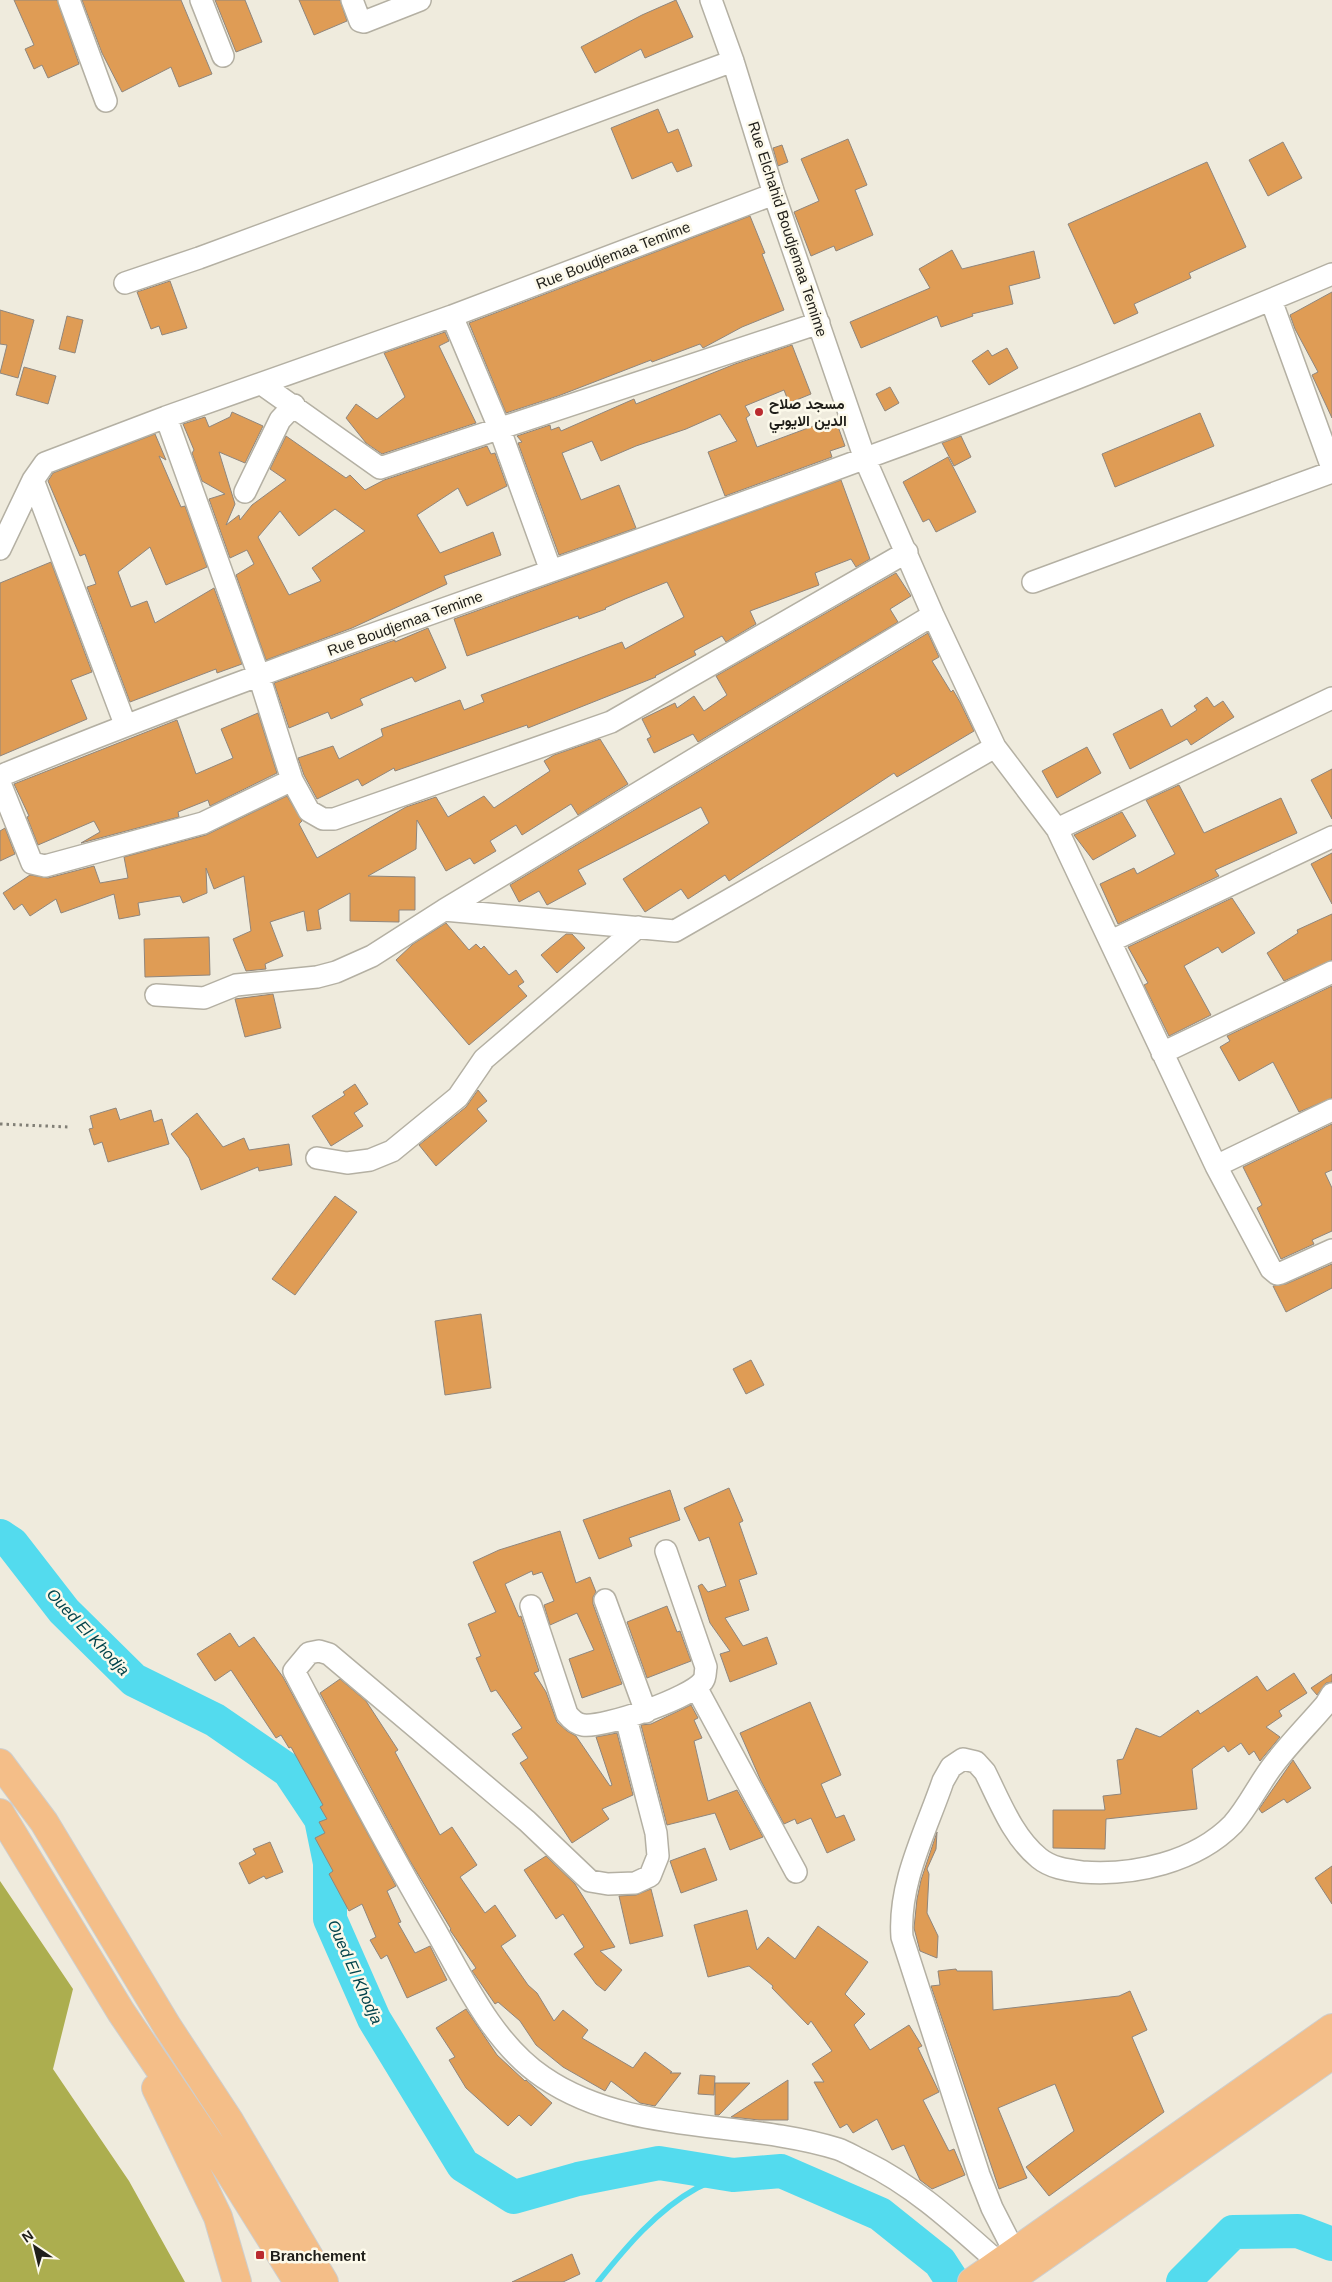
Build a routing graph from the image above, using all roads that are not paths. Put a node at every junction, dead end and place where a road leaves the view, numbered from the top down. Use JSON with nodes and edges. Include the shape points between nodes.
{"nodes":[{"id":1,"x":69,"y":0,"type":"edge"},
{"id":2,"x":201,"y":0,"type":"edge"},
{"id":3,"x":352,"y":0,"type":"edge"},
{"id":4,"x":420,"y":0,"type":"edge"},
{"id":5,"x":711,"y":0,"type":"edge"},
{"id":6,"x":224,"y":56,"type":"dead end"},
{"id":7,"x":733,"y":61,"type":"junction"},
{"id":8,"x":106,"y":101,"type":"dead end"},
{"id":9,"x":774,"y":194,"type":"junction"},
{"id":10,"x":1332,"y":274,"type":"edge"},
{"id":11,"x":125,"y":283,"type":"dead end"},
{"id":12,"x":1271,"y":300,"type":"junction"},
{"id":13,"x":452,"y":316,"type":"junction"},
{"id":14,"x":819,"y":323,"type":"junction"},
{"id":15,"x":263,"y":385,"type":"junction"},
{"id":16,"x":294,"y":405,"type":"junction"},
{"id":17,"x":166,"y":417,"type":"junction"},
{"id":18,"x":500,"y":430,"type":"junction"},
{"id":19,"x":865,"y":459,"type":"junction"},
{"id":20,"x":1332,"y":468,"type":"edge"},
{"id":21,"x":1332,"y":472,"type":"edge"},
{"id":22,"x":33,"y":480,"type":"junction"},
{"id":23,"x":245,"y":492,"type":"dead end"},
{"id":24,"x":0,"y":549,"type":"edge"},
{"id":25,"x":907,"y":552,"type":"junction"},
{"id":26,"x":551,"y":571,"type":"junction"},
{"id":27,"x":1033,"y":582,"type":"dead end"},
{"id":28,"x":933,"y":615,"type":"junction"},
{"id":29,"x":259,"y":676,"type":"junction"},
{"id":30,"x":1332,"y":698,"type":"edge"},
{"id":31,"x":125,"y":724,"type":"junction"},
{"id":32,"x":996,"y":746,"type":"junction"},
{"id":33,"x":0,"y":776,"type":"edge"},
{"id":34,"x":292,"y":780,"type":"junction"},
{"id":35,"x":0,"y":783,"type":"edge"},
{"id":36,"x":1057,"y":829,"type":"junction"},
{"id":37,"x":1332,"y":837,"type":"edge"},
{"id":38,"x":444,"y":910,"type":"junction"},
{"id":39,"x":638,"y":928,"type":"junction"},
{"id":40,"x":1111,"y":941,"type":"junction"},
{"id":41,"x":1332,"y":972,"type":"edge"},
{"id":42,"x":156,"y":995,"type":"dead end"},
{"id":43,"x":1162,"y":1053,"type":"junction"},
{"id":44,"x":1332,"y":1110,"type":"edge"},
{"id":45,"x":317,"y":1158,"type":"dead end"},
{"id":46,"x":1216,"y":1166,"type":"junction"},
{"id":47,"x":1332,"y":1250,"type":"edge"},
{"id":48,"x":666,"y":1551,"type":"dead end"},
{"id":49,"x":605,"y":1600,"type":"dead end"},
{"id":50,"x":531,"y":1606,"type":"dead end"},
{"id":51,"x":697,"y":1689,"type":"junction"},
{"id":52,"x":1332,"y":1694,"type":"edge"},
{"id":53,"x":636,"y":1715,"type":"junction"},
{"id":54,"x":0,"y":1763,"type":"edge"},
{"id":55,"x":0,"y":1813,"type":"edge"},
{"id":56,"x":796,"y":1872,"type":"dead end"},
{"id":57,"x":121,"y":2012,"type":"junction"},
{"id":58,"x":1332,"y":2028,"type":"edge"},
{"id":59,"x":1332,"y":2055,"type":"edge"},
{"id":60,"x":995,"y":2270,"type":"edge"},
{"id":61,"x":238,"y":2282,"type":"edge"},
{"id":62,"x":298,"y":2282,"type":"edge"},
{"id":63,"x":324,"y":2282,"type":"edge"}],
"edges":[{"from":1,"to":8,"type":"street"},
{"from":2,"to":6,"type":"street"},
{"from":3,"to":4,"type":"street","via":[[360,21],[364,22]]},
{"from":5,"to":7,"type":"street","name":"Rue Elchahid Boudjemaa Temime"},
{"from":7,"to":9,"type":"street","name":"Rue Elchahid Boudjemaa Temime"},
{"from":7,"to":11,"type":"street"},
{"from":9,"to":13,"type":"street","name":"Rue Boudjemaa Temime"},
{"from":9,"to":14,"type":"street","name":"Rue Elchahid Boudjemaa Temime"},
{"from":10,"to":12,"type":"street","name":"Rue Boudjemaa Temime"},
{"from":12,"to":19,"type":"street","name":"Rue Boudjemaa Temime","via":[[1070,382]]},
{"from":12,"to":20,"type":"street"},
{"from":13,"to":15,"type":"street","name":"Rue Boudjemaa Temime"},
{"from":13,"to":18,"type":"street"},
{"from":14,"to":18,"type":"street"},
{"from":14,"to":19,"type":"street","name":"Rue Elchahid Boudjemaa Temime"},
{"from":15,"to":16,"type":"street"},
{"from":15,"to":17,"type":"street","name":"Rue Boudjemaa Temime"},
{"from":16,"to":18,"type":"street","via":[[380,468]]},
{"from":16,"to":23,"type":"street","via":[[280,420]]},
{"from":17,"to":22,"type":"street","name":"Rue Boudjemaa Temime","via":[[46,463]]},
{"from":17,"to":29,"type":"street"},
{"from":18,"to":26,"type":"street"},
{"from":19,"to":25,"type":"street","name":"Rue Elchahid Boudjemaa Temime"},
{"from":19,"to":26,"type":"street","name":"Rue Boudjemaa Temime"},
{"from":21,"to":27,"type":"street"},
{"from":22,"to":24,"type":"street","name":"Rue Boudjemaa Temime"},
{"from":22,"to":31,"type":"street"},
{"from":25,"to":28,"type":"street","name":"Rue Elchahid Boudjemaa Temime"},
{"from":25,"to":34,"type":"street","via":[[611,722],[334,818],[323,819],[313,815]]},
{"from":26,"to":29,"type":"street","name":"Rue Boudjemaa Temime"},
{"from":28,"to":32,"type":"street","name":"Rue Elchahid Boudjemaa Temime"},
{"from":28,"to":38,"type":"street"},
{"from":29,"to":31,"type":"street","name":"Rue Boudjemaa Temime"},
{"from":29,"to":34,"type":"street"},
{"from":30,"to":36,"type":"street"},
{"from":31,"to":33,"type":"street","name":"Rue Boudjemaa Temime"},
{"from":32,"to":36,"type":"street","name":"Rue Elchahid Boudjemaa Temime"},
{"from":32,"to":39,"type":"street","via":[[675,931]]},
{"from":34,"to":35,"type":"street","via":[[203,823],[45,866],[32,863]]},
{"from":36,"to":40,"type":"street","name":"Rue Elchahid Boudjemaa Temime"},
{"from":37,"to":40,"type":"street"},
{"from":38,"to":39,"type":"street"},
{"from":38,"to":42,"type":"street","via":[[372,956],[336,972],[317,977],[236,985],[204,998]]},
{"from":39,"to":45,"type":"street","via":[[484,1059],[458,1097],[392,1151],[370,1160],[347,1163]]},
{"from":40,"to":43,"type":"street","name":"Rue Elchahid Boudjemaa Temime"},
{"from":41,"to":43,"type":"street"},
{"from":43,"to":46,"type":"street","name":"Rue Elchahid Boudjemaa Temime"},
{"from":44,"to":46,"type":"street"},
{"from":46,"to":47,"type":"street","name":"Rue Elchahid Boudjemaa Temime","via":[[1273,1272],[1282,1273]]},
{"from":48,"to":51,"type":"street","via":[[706,1667],[705,1679]]},
{"from":49,"to":53,"type":"street"},
{"from":50,"to":53,"type":"street","via":[[567,1714],[572,1720],[583,1725]]},
{"from":51,"to":53,"type":"street"},
{"from":51,"to":56,"type":"street"},
{"from":52,"to":60,"type":"street","via":[[1273,1765],[1234,1823],[1215,1840],[1185,1855],[1141,1870],[1102,1873],[1063,1870],[1041,1860],[1024,1845],[985,1772],[976,1762],[963,1760],[950,1767],[904,1893],[902,1937],[992,2208]]},
{"from":53,"to":60,"type":"street","via":[[658,1856],[650,1876],[635,1883],[608,1884],[590,1881],[527,1821],[329,1654],[309,1652],[294,1671],[478,2005],[514,2053],[542,2077],[581,2099],[636,2115],[796,2139],[840,2150],[917,2192]]},
{"from":54,"to":63,"type":"highway","via":[[44,1822],[167,2026],[230,2122]]},
{"from":55,"to":57,"type":"highway"},
{"from":57,"to":61,"type":"highway","via":[[218,2217]]},
{"from":57,"to":62,"type":"highway","via":[[230,2173]]},
{"from":58,"to":60,"type":"highway"},
{"from":59,"to":60,"type":"highway"}]}
